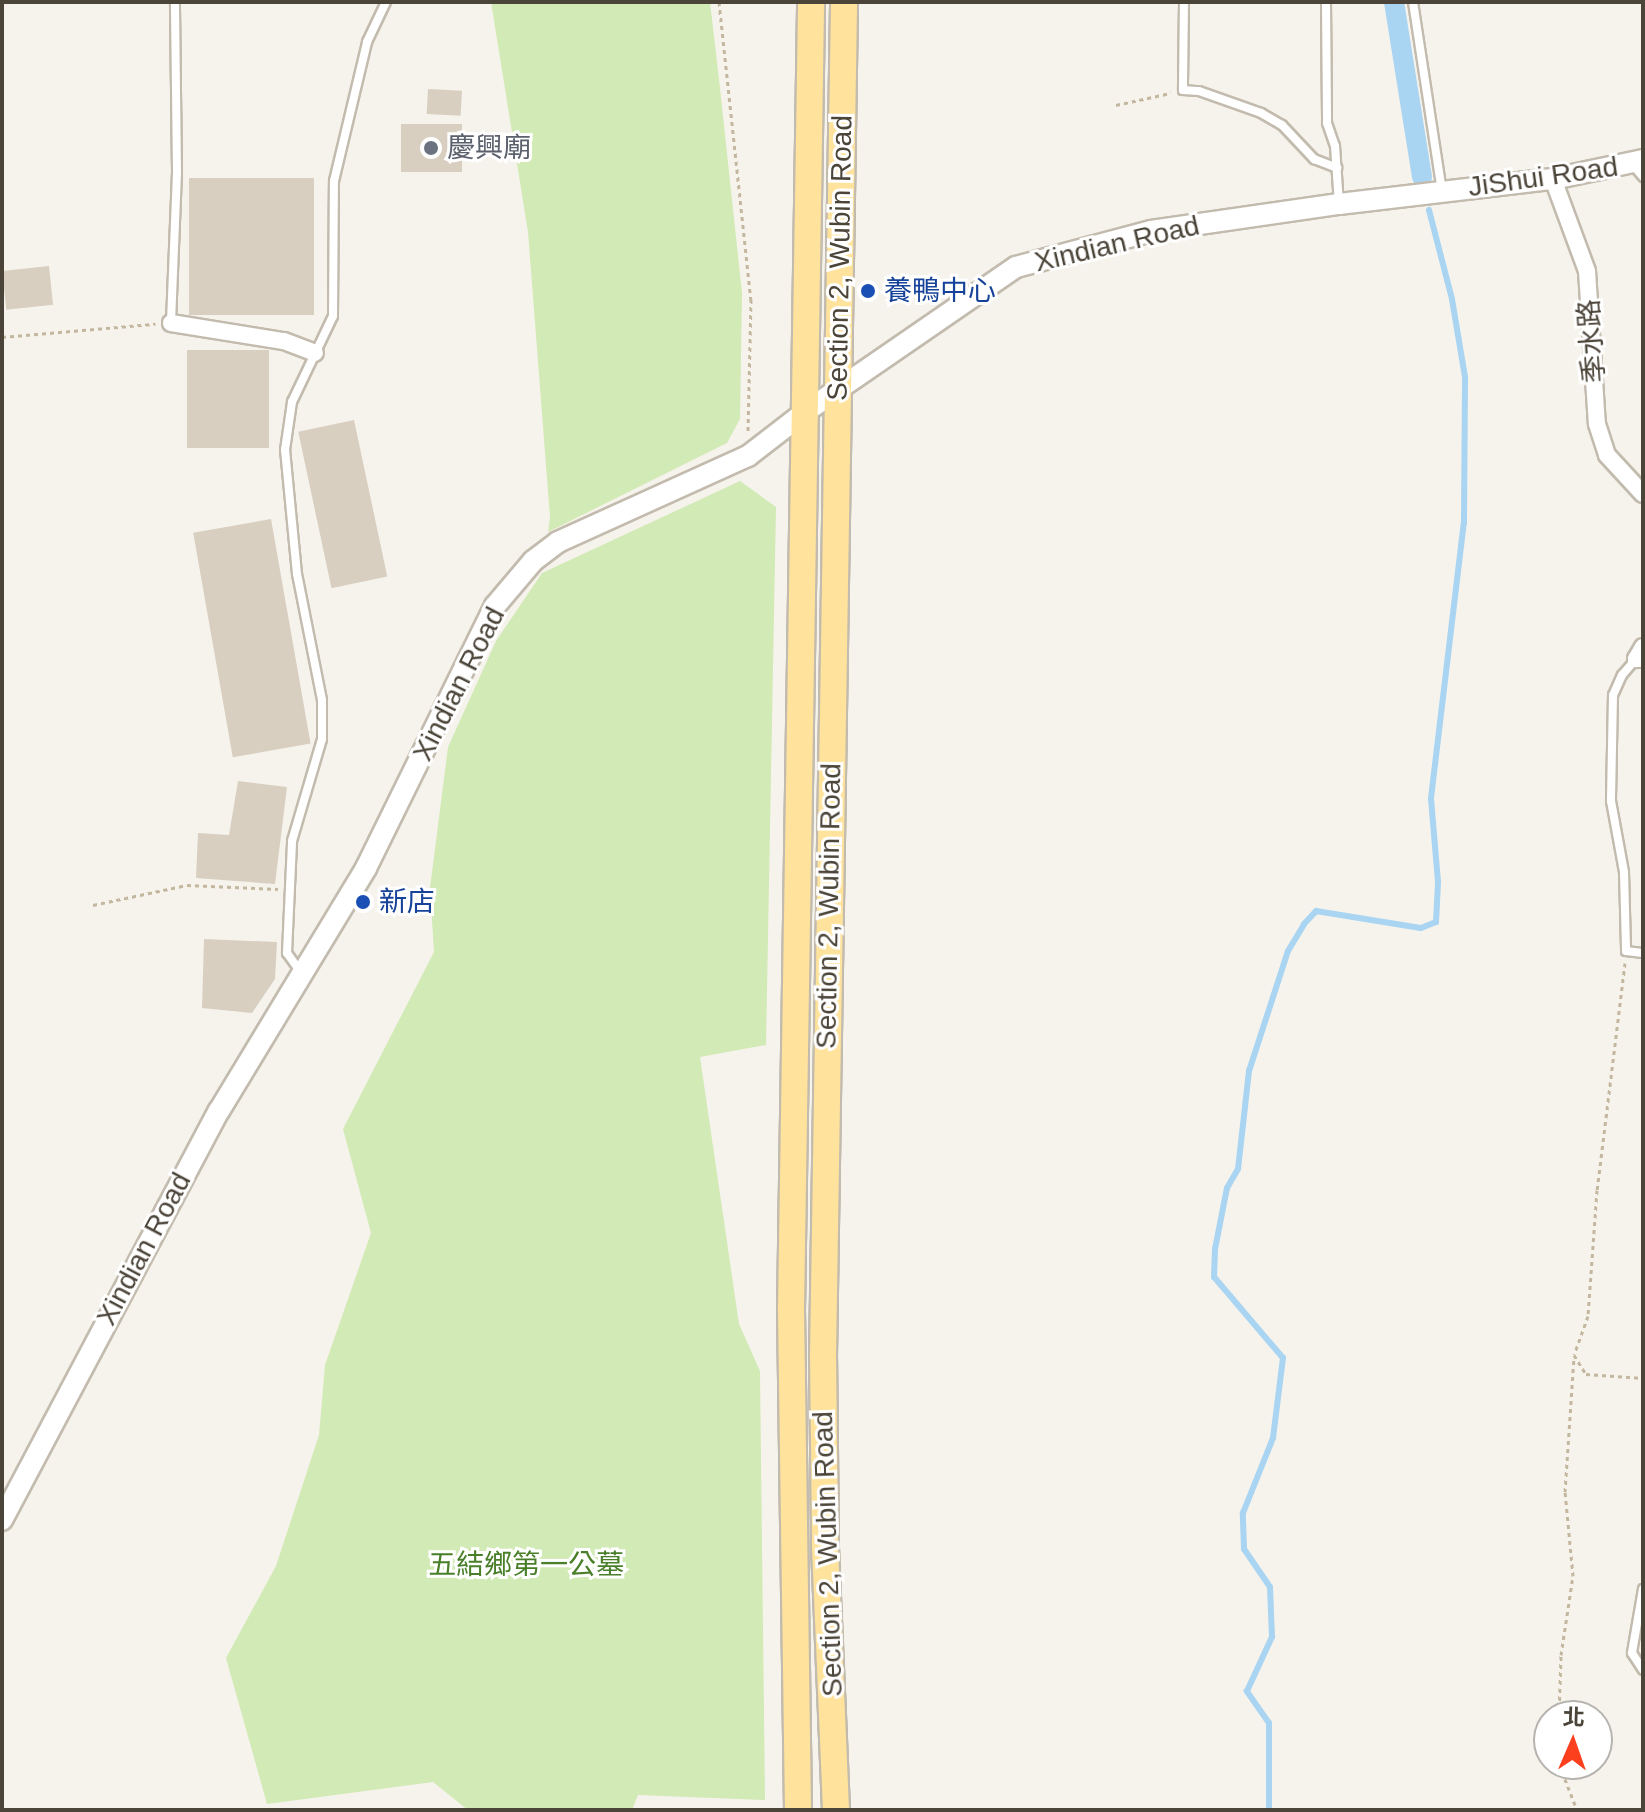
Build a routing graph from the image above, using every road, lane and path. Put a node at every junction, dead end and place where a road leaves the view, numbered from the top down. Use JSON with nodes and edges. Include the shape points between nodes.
{"nodes":[{"id":1,"x":175,"y":2,"type":"edge"},
{"id":2,"x":386,"y":2,"type":"edge"},
{"id":3,"x":719,"y":2,"type":"edge"},
{"id":4,"x":811,"y":2,"type":"edge"},
{"id":5,"x":844,"y":2,"type":"edge"},
{"id":6,"x":1184,"y":2,"type":"edge"},
{"id":7,"x":1326,"y":2,"type":"edge"},
{"id":8,"x":1413,"y":2,"type":"edge"},
{"id":9,"x":1183,"y":90,"type":"junction"},
{"id":10,"x":1116,"y":105,"type":"dead end"},
{"id":11,"x":1639,"y":167,"type":"edge"},
{"id":12,"x":1337,"y":168,"type":"junction"},
{"id":13,"x":1553,"y":179,"type":"junction"},
{"id":14,"x":1442,"y":192,"type":"junction"},
{"id":15,"x":1339,"y":204,"type":"junction"},
{"id":16,"x":171,"y":323,"type":"junction"},
{"id":17,"x":2,"y":337,"type":"edge"},
{"id":18,"x":315,"y":353,"type":"junction"},
{"id":19,"x":838,"y":391,"type":"junction"},
{"id":20,"x":805,"y":412,"type":"junction"},
{"id":21,"x":748,"y":456,"type":"junction"},
{"id":22,"x":1643,"y":494,"type":"edge"},
{"id":23,"x":1641,"y":655,"type":"edge"},
{"id":24,"x":290,"y":890,"type":"junction"},
{"id":25,"x":93,"y":905,"type":"dead end"},
{"id":26,"x":1626,"y":951,"type":"junction"},
{"id":27,"x":1643,"y":953,"type":"edge"},
{"id":28,"x":304,"y":975,"type":"junction"},
{"id":29,"x":1574,"y":1355,"type":"junction"},
{"id":30,"x":1643,"y":1378,"type":"edge"},
{"id":31,"x":2,"y":1520,"type":"edge"},
{"id":32,"x":1643,"y":1589,"type":"edge"},
{"id":33,"x":1643,"y":1670,"type":"edge"},
{"id":34,"x":1560,"y":1700,"type":"edge"},
{"id":35,"x":1565,"y":1780,"type":"edge"},
{"id":36,"x":798,"y":1810,"type":"edge"},
{"id":37,"x":836,"y":1810,"type":"edge"},
{"id":38,"x":1577,"y":1810,"type":"edge"}],
"edges":[{"from":1,"to":16,"type":"lane","via":[[177,172]]},
{"from":2,"to":18,"type":"lane","via":[[367,42],[334,181],[333,316]]},
{"from":3,"to":21,"type":"path","via":[[751,299]]},
{"from":4,"to":20,"type":"main road","name":"Section 2, Wubin Road"},
{"from":5,"to":19,"type":"main road","name":"Section 2, Wubin Road"},
{"from":6,"to":9,"type":"lane"},
{"from":7,"to":12,"type":"lane","via":[[1327,123]]},
{"from":8,"to":14,"type":"lane"},
{"from":9,"to":10,"type":"path"},
{"from":9,"to":12,"type":"lane","via":[[1261,113],[1282,125],[1314,159]]},
{"from":11,"to":13,"type":"street","name":"JiShui Road"},
{"from":12,"to":15,"type":"lane"},
{"from":13,"to":14,"type":"street","name":"JiShui Road"},
{"from":13,"to":22,"type":"street","name":"季水路","via":[[1587,271],[1597,424],[1607,455]]},
{"from":14,"to":15,"type":"street","name":"Xindian Road"},
{"from":15,"to":19,"type":"street","name":"Xindian Road","via":[[1151,231],[1016,267]]},
{"from":16,"to":17,"type":"path"},
{"from":16,"to":18,"type":"street","via":[[284,341]]},
{"from":18,"to":24,"type":"lane","via":[[292,402],[285,450],[297,574],[322,700],[322,739],[292,841]]},
{"from":19,"to":20,"type":"street","name":"Xindian Road"},
{"from":19,"to":37,"type":"main road","name":"Section 2, Wubin Road","via":[[823,1357]]},
{"from":20,"to":21,"type":"street","name":"Xindian Road"},
{"from":20,"to":36,"type":"main road","name":"Section 2, Wubin Road","via":[[791,1310]]},
{"from":21,"to":28,"type":"street","name":"Xindian Road","via":[[558,542],[495,606],[366,868]]},
{"from":23,"to":26,"type":"lane","via":[[1622,675],[1613,695],[1610,751],[1611,801],[1624,872]]},
{"from":24,"to":25,"type":"path","via":[[187,885]]},
{"from":24,"to":28,"type":"lane","via":[[287,953]]},
{"from":26,"to":27,"type":"lane"},
{"from":26,"to":29,"type":"path","via":[[1588,1316]]},
{"from":28,"to":31,"type":"street","name":"Xindian Road","via":[[219,1111]]},
{"from":29,"to":30,"type":"path","via":[[1586,1374]]},
{"from":29,"to":34,"type":"path","via":[[1565,1492],[1573,1576]]},
{"from":32,"to":33,"type":"lane","via":[[1632,1653]]},
{"from":35,"to":38,"type":"path"}]}
